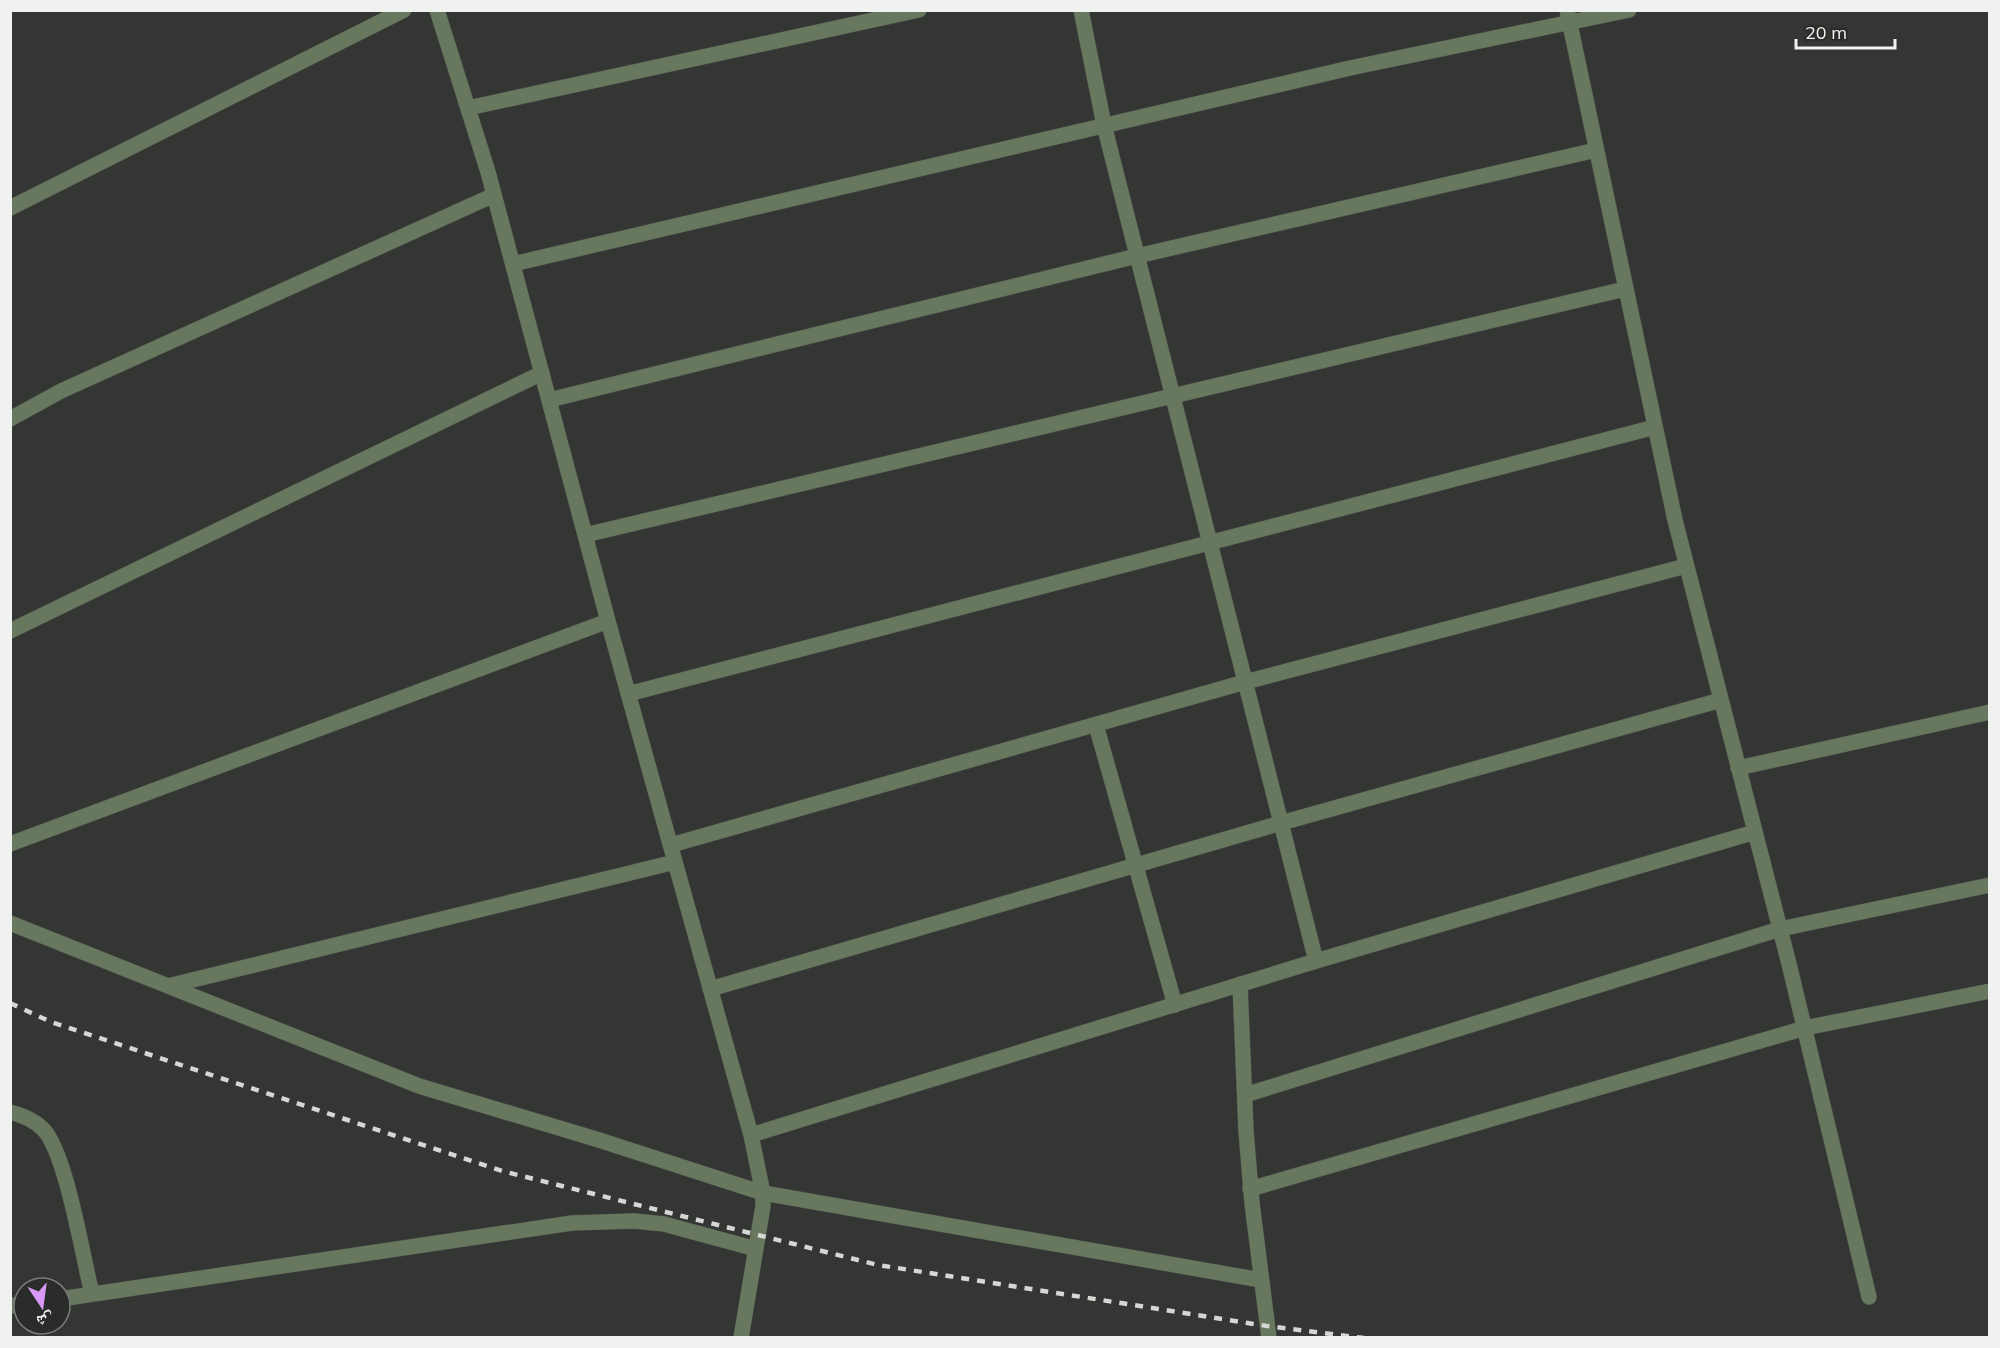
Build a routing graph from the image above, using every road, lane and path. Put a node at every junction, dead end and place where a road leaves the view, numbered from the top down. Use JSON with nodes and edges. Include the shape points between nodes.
{"nodes":[{"id":1,"x":404,"y":10,"type":"edge"},
{"id":2,"x":438,"y":10,"type":"edge"},
{"id":3,"x":919,"y":10,"type":"edge"},
{"id":4,"x":1081,"y":10,"type":"edge"},
{"id":5,"x":1629,"y":10,"type":"edge"},
{"id":6,"x":1568,"y":17,"type":"edge"},
{"id":7,"x":468,"y":108,"type":"junction"},
{"id":8,"x":1104,"y":125,"type":"junction"},
{"id":9,"x":1596,"y":150,"type":"junction"},
{"id":10,"x":494,"y":195,"type":"junction"},
{"id":11,"x":10,"y":208,"type":"edge"},
{"id":12,"x":1137,"y":256,"type":"junction"},
{"id":13,"x":513,"y":264,"type":"junction"},
{"id":14,"x":1625,"y":289,"type":"junction"},
{"id":15,"x":542,"y":373,"type":"junction"},
{"id":16,"x":1173,"y":397,"type":"junction"},
{"id":17,"x":549,"y":400,"type":"junction"},
{"id":18,"x":10,"y":418,"type":"edge"},
{"id":19,"x":1655,"y":427,"type":"junction"},
{"id":20,"x":585,"y":535,"type":"junction"},
{"id":21,"x":1210,"y":542,"type":"junction"},
{"id":22,"x":1686,"y":566,"type":"junction"},
{"id":23,"x":608,"y":621,"type":"junction"},
{"id":24,"x":10,"y":632,"type":"edge"},
{"id":25,"x":1245,"y":682,"type":"junction"},
{"id":26,"x":628,"y":694,"type":"junction"},
{"id":27,"x":1721,"y":700,"type":"junction"},
{"id":28,"x":1989,"y":712,"type":"edge"},
{"id":29,"x":1096,"y":725,"type":"junction"},
{"id":30,"x":1738,"y":768,"type":"junction"},
{"id":31,"x":1281,"y":823,"type":"junction"},
{"id":32,"x":1755,"y":832,"type":"junction"},
{"id":33,"x":10,"y":844,"type":"edge"},
{"id":34,"x":670,"y":845,"type":"junction"},
{"id":35,"x":675,"y":862,"type":"junction"},
{"id":36,"x":1135,"y":865,"type":"junction"},
{"id":37,"x":1989,"y":885,"type":"edge"},
{"id":38,"x":10,"y":923,"type":"edge"},
{"id":39,"x":1780,"y":929,"type":"junction"},
{"id":40,"x":1316,"y":961,"type":"junction"},
{"id":41,"x":1240,"y":984,"type":"junction"},
{"id":42,"x":168,"y":986,"type":"junction"},
{"id":43,"x":710,"y":989,"type":"junction"},
{"id":44,"x":1989,"y":991,"type":"edge"},
{"id":45,"x":1174,"y":1005,"type":"junction"},
{"id":46,"x":1805,"y":1028,"type":"junction"},
{"id":47,"x":1245,"y":1095,"type":"junction"},
{"id":48,"x":10,"y":1112,"type":"edge"},
{"id":49,"x":752,"y":1135,"type":"junction"},
{"id":50,"x":1251,"y":1189,"type":"junction"},
{"id":51,"x":763,"y":1193,"type":"junction"},
{"id":52,"x":756,"y":1249,"type":"junction"},
{"id":53,"x":1261,"y":1280,"type":"junction"},
{"id":54,"x":92,"y":1294,"type":"junction"},
{"id":55,"x":72,"y":1297,"type":"edge"},
{"id":56,"x":1869,"y":1297,"type":"dead end"},
{"id":57,"x":741,"y":1338,"type":"edge"},
{"id":58,"x":1269,"y":1338,"type":"edge"}],
"edges":[{"from":1,"to":11,"type":"street"},
{"from":2,"to":7,"type":"street"},
{"from":3,"to":7,"type":"street"},
{"from":4,"to":8,"type":"street"},
{"from":5,"to":6,"type":"street"},
{"from":6,"to":8,"type":"street"},
{"from":6,"to":9,"type":"street"},
{"from":7,"to":10,"type":"street"},
{"from":8,"to":12,"type":"street"},
{"from":8,"to":13,"type":"street"},
{"from":9,"to":12,"type":"street"},
{"from":9,"to":14,"type":"street"},
{"from":10,"to":13,"type":"street"},
{"from":10,"to":18,"type":"street","via":[[61,391]]},
{"from":12,"to":16,"type":"street"},
{"from":12,"to":17,"type":"street"},
{"from":13,"to":15,"type":"street"},
{"from":14,"to":16,"type":"street"},
{"from":14,"to":19,"type":"street"},
{"from":15,"to":17,"type":"street"},
{"from":15,"to":24,"type":"street"},
{"from":16,"to":20,"type":"street"},
{"from":16,"to":21,"type":"street"},
{"from":17,"to":20,"type":"street"},
{"from":19,"to":21,"type":"street"},
{"from":19,"to":22,"type":"street"},
{"from":20,"to":23,"type":"street"},
{"from":21,"to":25,"type":"street"},
{"from":21,"to":26,"type":"street"},
{"from":22,"to":25,"type":"street"},
{"from":22,"to":27,"type":"street"},
{"from":23,"to":26,"type":"street"},
{"from":23,"to":33,"type":"street"},
{"from":25,"to":29,"type":"street"},
{"from":25,"to":31,"type":"street"},
{"from":26,"to":34,"type":"street"},
{"from":27,"to":30,"type":"street"},
{"from":27,"to":31,"type":"street"},
{"from":28,"to":30,"type":"street"},
{"from":29,"to":34,"type":"street"},
{"from":29,"to":36,"type":"street"},
{"from":30,"to":32,"type":"street"},
{"from":31,"to":36,"type":"street"},
{"from":31,"to":40,"type":"street"},
{"from":32,"to":39,"type":"street"},
{"from":32,"to":40,"type":"street"},
{"from":34,"to":35,"type":"street"},
{"from":35,"to":42,"type":"street"},
{"from":35,"to":43,"type":"street"},
{"from":36,"to":43,"type":"street"},
{"from":36,"to":45,"type":"street"},
{"from":37,"to":39,"type":"street"},
{"from":38,"to":42,"type":"street"},
{"from":39,"to":46,"type":"street"},
{"from":39,"to":47,"type":"street"},
{"from":40,"to":41,"type":"street"},
{"from":41,"to":45,"type":"street"},
{"from":41,"to":47,"type":"street"},
{"from":42,"to":51,"type":"street","via":[[419,1086]]},
{"from":43,"to":49,"type":"street"},
{"from":44,"to":46,"type":"street"},
{"from":45,"to":49,"type":"street"},
{"from":46,"to":50,"type":"street"},
{"from":46,"to":56,"type":"street"},
{"from":47,"to":50,"type":"street"},
{"from":48,"to":54,"type":"street","via":[[24,1115],[44,1130],[55,1149]]},
{"from":49,"to":51,"type":"street"},
{"from":50,"to":53,"type":"street"},
{"from":51,"to":52,"type":"street"},
{"from":51,"to":53,"type":"street"},
{"from":52,"to":54,"type":"street","via":[[664,1224],[572,1223]]},
{"from":52,"to":57,"type":"street"},
{"from":53,"to":58,"type":"street"},
{"from":54,"to":55,"type":"street"}]}
